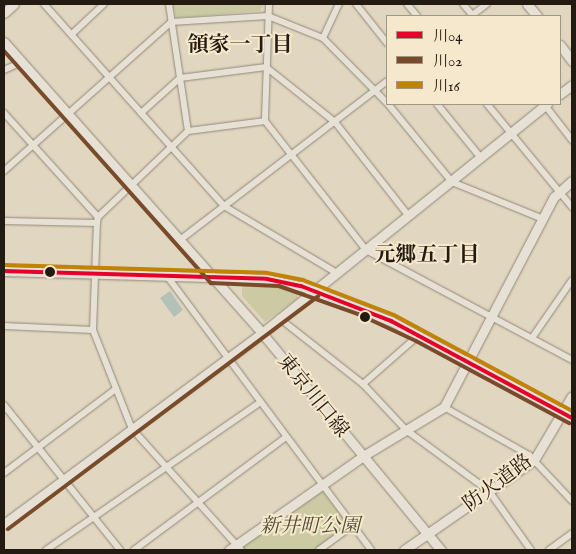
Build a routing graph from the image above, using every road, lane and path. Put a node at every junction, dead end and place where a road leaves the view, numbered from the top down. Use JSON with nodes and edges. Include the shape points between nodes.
{"nodes":[{"id":1,"x":14,"y":4,"type":"edge"},
{"id":2,"x":44,"y":4,"type":"edge"},
{"id":3,"x":104,"y":4,"type":"edge"},
{"id":4,"x":168,"y":4,"type":"edge"},
{"id":5,"x":269,"y":4,"type":"edge"},
{"id":6,"x":339,"y":4,"type":"edge"},
{"id":7,"x":356,"y":4,"type":"edge"},
{"id":8,"x":407,"y":4,"type":"edge"},
{"id":9,"x":463,"y":4,"type":"edge"},
{"id":10,"x":487,"y":4,"type":"edge"},
{"id":11,"x":526,"y":4,"type":"edge"},
{"id":12,"x":4,"y":13,"type":"edge"},
{"id":13,"x":416,"y":15,"type":"edge"},
{"id":14,"x":471,"y":15,"type":"edge"},
{"id":15,"x":473,"y":15,"type":"edge"},
{"id":16,"x":536,"y":15,"type":"edge"},
{"id":17,"x":268,"y":16,"type":"junction"},
{"id":18,"x":171,"y":22,"type":"junction"},
{"id":19,"x":72,"y":34,"type":"junction"},
{"id":20,"x":323,"y":38,"type":"junction"},
{"id":21,"x":4,"y":42,"type":"edge"},
{"id":22,"x":386,"y":42,"type":"edge"},
{"id":23,"x":561,"y":46,"type":"edge"},
{"id":24,"x":572,"y":61,"type":"edge"},
{"id":25,"x":22,"y":62,"type":"junction"},
{"id":26,"x":266,"y":67,"type":"junction"},
{"id":27,"x":4,"y":70,"type":"edge"},
{"id":28,"x":110,"y":78,"type":"junction"},
{"id":29,"x":180,"y":78,"type":"junction"},
{"id":30,"x":386,"y":82,"type":"edge"},
{"id":31,"x":572,"y":84,"type":"edge"},
{"id":32,"x":376,"y":89,"type":"junction"},
{"id":33,"x":561,"y":93,"type":"edge"},
{"id":34,"x":386,"y":101,"type":"edge"},
{"id":35,"x":390,"y":105,"type":"edge"},
{"id":36,"x":438,"y":105,"type":"edge"},
{"id":37,"x":488,"y":105,"type":"edge"},
{"id":38,"x":544,"y":105,"type":"edge"},
{"id":39,"x":546,"y":105,"type":"edge"},
{"id":40,"x":4,"y":113,"type":"edge"},
{"id":41,"x":141,"y":113,"type":"junction"},
{"id":42,"x":69,"y":114,"type":"junction"},
{"id":43,"x":265,"y":121,"type":"junction"},
{"id":44,"x":334,"y":122,"type":"junction"},
{"id":45,"x":188,"y":131,"type":"junction"},
{"id":46,"x":510,"y":133,"type":"junction"},
{"id":47,"x":572,"y":140,"type":"edge"},
{"id":48,"x":33,"y":146,"type":"junction"},
{"id":49,"x":171,"y":147,"type":"junction"},
{"id":50,"x":291,"y":154,"type":"junction"},
{"id":51,"x":481,"y":158,"type":"junction"},
{"id":52,"x":4,"y":171,"type":"edge"},
{"id":53,"x":572,"y":181,"type":"edge"},
{"id":54,"x":452,"y":182,"type":"junction"},
{"id":55,"x":131,"y":184,"type":"junction"},
{"id":56,"x":559,"y":191,"type":"junction"},
{"id":57,"x":224,"y":206,"type":"junction"},
{"id":58,"x":572,"y":207,"type":"edge"},
{"id":59,"x":408,"y":215,"type":"junction"},
{"id":60,"x":543,"y":219,"type":"junction"},
{"id":61,"x":4,"y":220,"type":"edge"},
{"id":62,"x":97,"y":220,"type":"junction"},
{"id":63,"x":180,"y":240,"type":"junction"},
{"id":64,"x":366,"y":250,"type":"junction"},
{"id":65,"x":4,"y":271,"type":"edge"},
{"id":66,"x":337,"y":273,"type":"junction"},
{"id":67,"x":95,"y":274,"type":"junction"},
{"id":68,"x":167,"y":276,"type":"junction"},
{"id":69,"x":214,"y":278,"type":"junction"},
{"id":70,"x":572,"y":280,"type":"edge"},
{"id":71,"x":314,"y":291,"type":"junction"},
{"id":72,"x":491,"y":317,"type":"junction"},
{"id":73,"x":279,"y":318,"type":"junction"},
{"id":74,"x":4,"y":326,"type":"edge"},
{"id":75,"x":93,"y":330,"type":"junction"},
{"id":76,"x":262,"y":333,"type":"junction"},
{"id":77,"x":419,"y":335,"type":"junction"},
{"id":78,"x":532,"y":338,"type":"junction"},
{"id":79,"x":226,"y":359,"type":"junction"},
{"id":80,"x":572,"y":360,"type":"edge"},
{"id":81,"x":468,"y":361,"type":"junction"},
{"id":82,"x":363,"y":384,"type":"junction"},
{"id":83,"x":116,"y":390,"type":"junction"},
{"id":84,"x":572,"y":396,"type":"edge"},
{"id":85,"x":259,"y":403,"type":"junction"},
{"id":86,"x":4,"y":405,"type":"edge"},
{"id":87,"x":444,"y":407,"type":"junction"},
{"id":88,"x":562,"y":412,"type":"junction"},
{"id":89,"x":572,"y":418,"type":"edge"},
{"id":90,"x":132,"y":429,"type":"junction"},
{"id":91,"x":406,"y":430,"type":"junction"},
{"id":92,"x":285,"y":438,"type":"junction"},
{"id":93,"x":38,"y":448,"type":"junction"},
{"id":94,"x":363,"y":456,"type":"junction"},
{"id":95,"x":534,"y":460,"type":"junction"},
{"id":96,"x":165,"y":466,"type":"junction"},
{"id":97,"x":4,"y":473,"type":"edge"},
{"id":98,"x":64,"y":480,"type":"junction"},
{"id":99,"x":322,"y":486,"type":"junction"},
{"id":100,"x":489,"y":491,"type":"junction"},
{"id":101,"x":572,"y":501,"type":"edge"},
{"id":102,"x":197,"y":503,"type":"junction"},
{"id":103,"x":91,"y":516,"type":"junction"},
{"id":104,"x":4,"y":524,"type":"edge"},
{"id":105,"x":352,"y":526,"type":"junction"},
{"id":106,"x":572,"y":533,"type":"edge"},
{"id":107,"x":428,"y":534,"type":"junction"},
{"id":108,"x":235,"y":548,"type":"edge"},
{"id":109,"x":46,"y":550,"type":"edge"},
{"id":110,"x":120,"y":550,"type":"edge"},
{"id":111,"x":134,"y":550,"type":"edge"},
{"id":112,"x":319,"y":550,"type":"edge"},
{"id":113,"x":371,"y":550,"type":"edge"},
{"id":114,"x":404,"y":550,"type":"edge"},
{"id":115,"x":441,"y":550,"type":"edge"},
{"id":116,"x":530,"y":550,"type":"edge"},
{"id":117,"x":549,"y":550,"type":"edge"}],
"edges":[{"from":1,"to":12,"type":"street"},
{"from":2,"to":19,"type":"street"},
{"from":3,"to":19,"type":"street"},
{"from":4,"to":18,"type":"street"},
{"from":5,"to":17,"type":"street"},
{"from":6,"to":20,"type":"street"},
{"from":7,"to":22,"type":"street"},
{"from":8,"to":13,"type":"street"},
{"from":9,"to":14,"type":"street"},
{"from":10,"to":15,"type":"street"},
{"from":11,"to":16,"type":"street"},
{"from":17,"to":18,"type":"street"},
{"from":17,"to":20,"type":"street"},
{"from":17,"to":26,"type":"street"},
{"from":18,"to":28,"type":"street"},
{"from":18,"to":29,"type":"street"},
{"from":19,"to":28,"type":"street"},
{"from":20,"to":32,"type":"street"},
{"from":21,"to":25,"type":"street","name":"東京川口線"},
{"from":23,"to":24,"type":"street"},
{"from":25,"to":27,"type":"street"},
{"from":25,"to":42,"type":"street","name":"東京川口線"},
{"from":26,"to":29,"type":"street"},
{"from":26,"to":43,"type":"street"},
{"from":26,"to":44,"type":"street"},
{"from":28,"to":41,"type":"street"},
{"from":28,"to":42,"type":"street"},
{"from":29,"to":41,"type":"street"},
{"from":29,"to":45,"type":"street"},
{"from":30,"to":32,"type":"street"},
{"from":31,"to":33,"type":"street"},
{"from":32,"to":34,"type":"street"},
{"from":32,"to":44,"type":"street"},
{"from":35,"to":54,"type":"street"},
{"from":36,"to":51,"type":"street"},
{"from":37,"to":46,"type":"street"},
{"from":38,"to":46,"type":"street"},
{"from":39,"to":47,"type":"street"},
{"from":40,"to":48,"type":"street"},
{"from":41,"to":49,"type":"street"},
{"from":42,"to":48,"type":"street"},
{"from":42,"to":55,"type":"street","name":"東京川口線"},
{"from":43,"to":45,"type":"street"},
{"from":43,"to":50,"type":"street"},
{"from":44,"to":50,"type":"street"},
{"from":44,"to":59,"type":"street"},
{"from":45,"to":49,"type":"street"},
{"from":46,"to":51,"type":"street"},
{"from":46,"to":56,"type":"street"},
{"from":48,"to":52,"type":"street"},
{"from":48,"to":62,"type":"street"},
{"from":49,"to":55,"type":"street"},
{"from":49,"to":57,"type":"street"},
{"from":50,"to":57,"type":"street"},
{"from":50,"to":64,"type":"street"},
{"from":51,"to":54,"type":"street"},
{"from":53,"to":56,"type":"street"},
{"from":54,"to":59,"type":"street"},
{"from":54,"to":60,"type":"street"},
{"from":55,"to":62,"type":"street"},
{"from":55,"to":63,"type":"street","name":"東京川口線"},
{"from":56,"to":58,"type":"street"},
{"from":56,"to":60,"type":"street"},
{"from":57,"to":63,"type":"street"},
{"from":57,"to":66,"type":"street"},
{"from":59,"to":64,"type":"street"},
{"from":60,"to":72,"type":"street"},
{"from":61,"to":62,"type":"street"},
{"from":62,"to":67,"type":"street"},
{"from":63,"to":69,"type":"street","name":"東京川口線"},
{"from":64,"to":66,"type":"street"},
{"from":64,"to":72,"type":"street"},
{"from":65,"to":67,"type":"street"},
{"from":66,"to":71,"type":"street"},
{"from":67,"to":68,"type":"street"},
{"from":67,"to":75,"type":"street"},
{"from":68,"to":69,"type":"street"},
{"from":68,"to":79,"type":"street"},
{"from":69,"to":71,"type":"street","via":[[280,280]]},
{"from":69,"to":76,"type":"street","name":"東京川口線"},
{"from":70,"to":78,"type":"street"},
{"from":71,"to":73,"type":"street"},
{"from":71,"to":77,"type":"street"},
{"from":72,"to":78,"type":"street"},
{"from":72,"to":81,"type":"street"},
{"from":73,"to":76,"type":"street"},
{"from":73,"to":82,"type":"street"},
{"from":74,"to":75,"type":"street"},
{"from":75,"to":83,"type":"street"},
{"from":76,"to":79,"type":"street"},
{"from":76,"to":94,"type":"street","name":"東京川口線"},
{"from":77,"to":81,"type":"street"},
{"from":77,"to":82,"type":"street"},
{"from":78,"to":80,"type":"street"},
{"from":79,"to":85,"type":"street"},
{"from":79,"to":90,"type":"street"},
{"from":81,"to":87,"type":"street"},
{"from":81,"to":88,"type":"street"},
{"from":82,"to":91,"type":"street"},
{"from":83,"to":90,"type":"street"},
{"from":83,"to":93,"type":"street"},
{"from":84,"to":88,"type":"street","name":"防火道路"},
{"from":85,"to":92,"type":"street"},
{"from":85,"to":96,"type":"street"},
{"from":86,"to":93,"type":"street"},
{"from":87,"to":91,"type":"street"},
{"from":87,"to":95,"type":"street"},
{"from":88,"to":89,"type":"street"},
{"from":88,"to":95,"type":"street","name":"防火道路"},
{"from":90,"to":96,"type":"street"},
{"from":90,"to":98,"type":"street"},
{"from":91,"to":94,"type":"street"},
{"from":91,"to":100,"type":"street"},
{"from":92,"to":99,"type":"street"},
{"from":92,"to":102,"type":"street"},
{"from":93,"to":97,"type":"street"},
{"from":93,"to":98,"type":"street"},
{"from":94,"to":99,"type":"street"},
{"from":94,"to":107,"type":"street","name":"東京川口線"},
{"from":95,"to":100,"type":"street","name":"防火道路"},
{"from":95,"to":101,"type":"street"},
{"from":96,"to":102,"type":"street"},
{"from":96,"to":103,"type":"street"},
{"from":98,"to":103,"type":"street"},
{"from":98,"to":104,"type":"street"},
{"from":99,"to":105,"type":"street"},
{"from":99,"to":108,"type":"street"},
{"from":100,"to":107,"type":"street","name":"防火道路"},
{"from":100,"to":116,"type":"street"},
{"from":102,"to":108,"type":"street"},
{"from":102,"to":111,"type":"street"},
{"from":103,"to":109,"type":"street"},
{"from":103,"to":110,"type":"street"},
{"from":105,"to":112,"type":"street"},
{"from":105,"to":113,"type":"street"},
{"from":106,"to":117,"type":"street"},
{"from":107,"to":114,"type":"street","name":"防火道路"},
{"from":107,"to":115,"type":"street","name":"東京川口線"}]}
